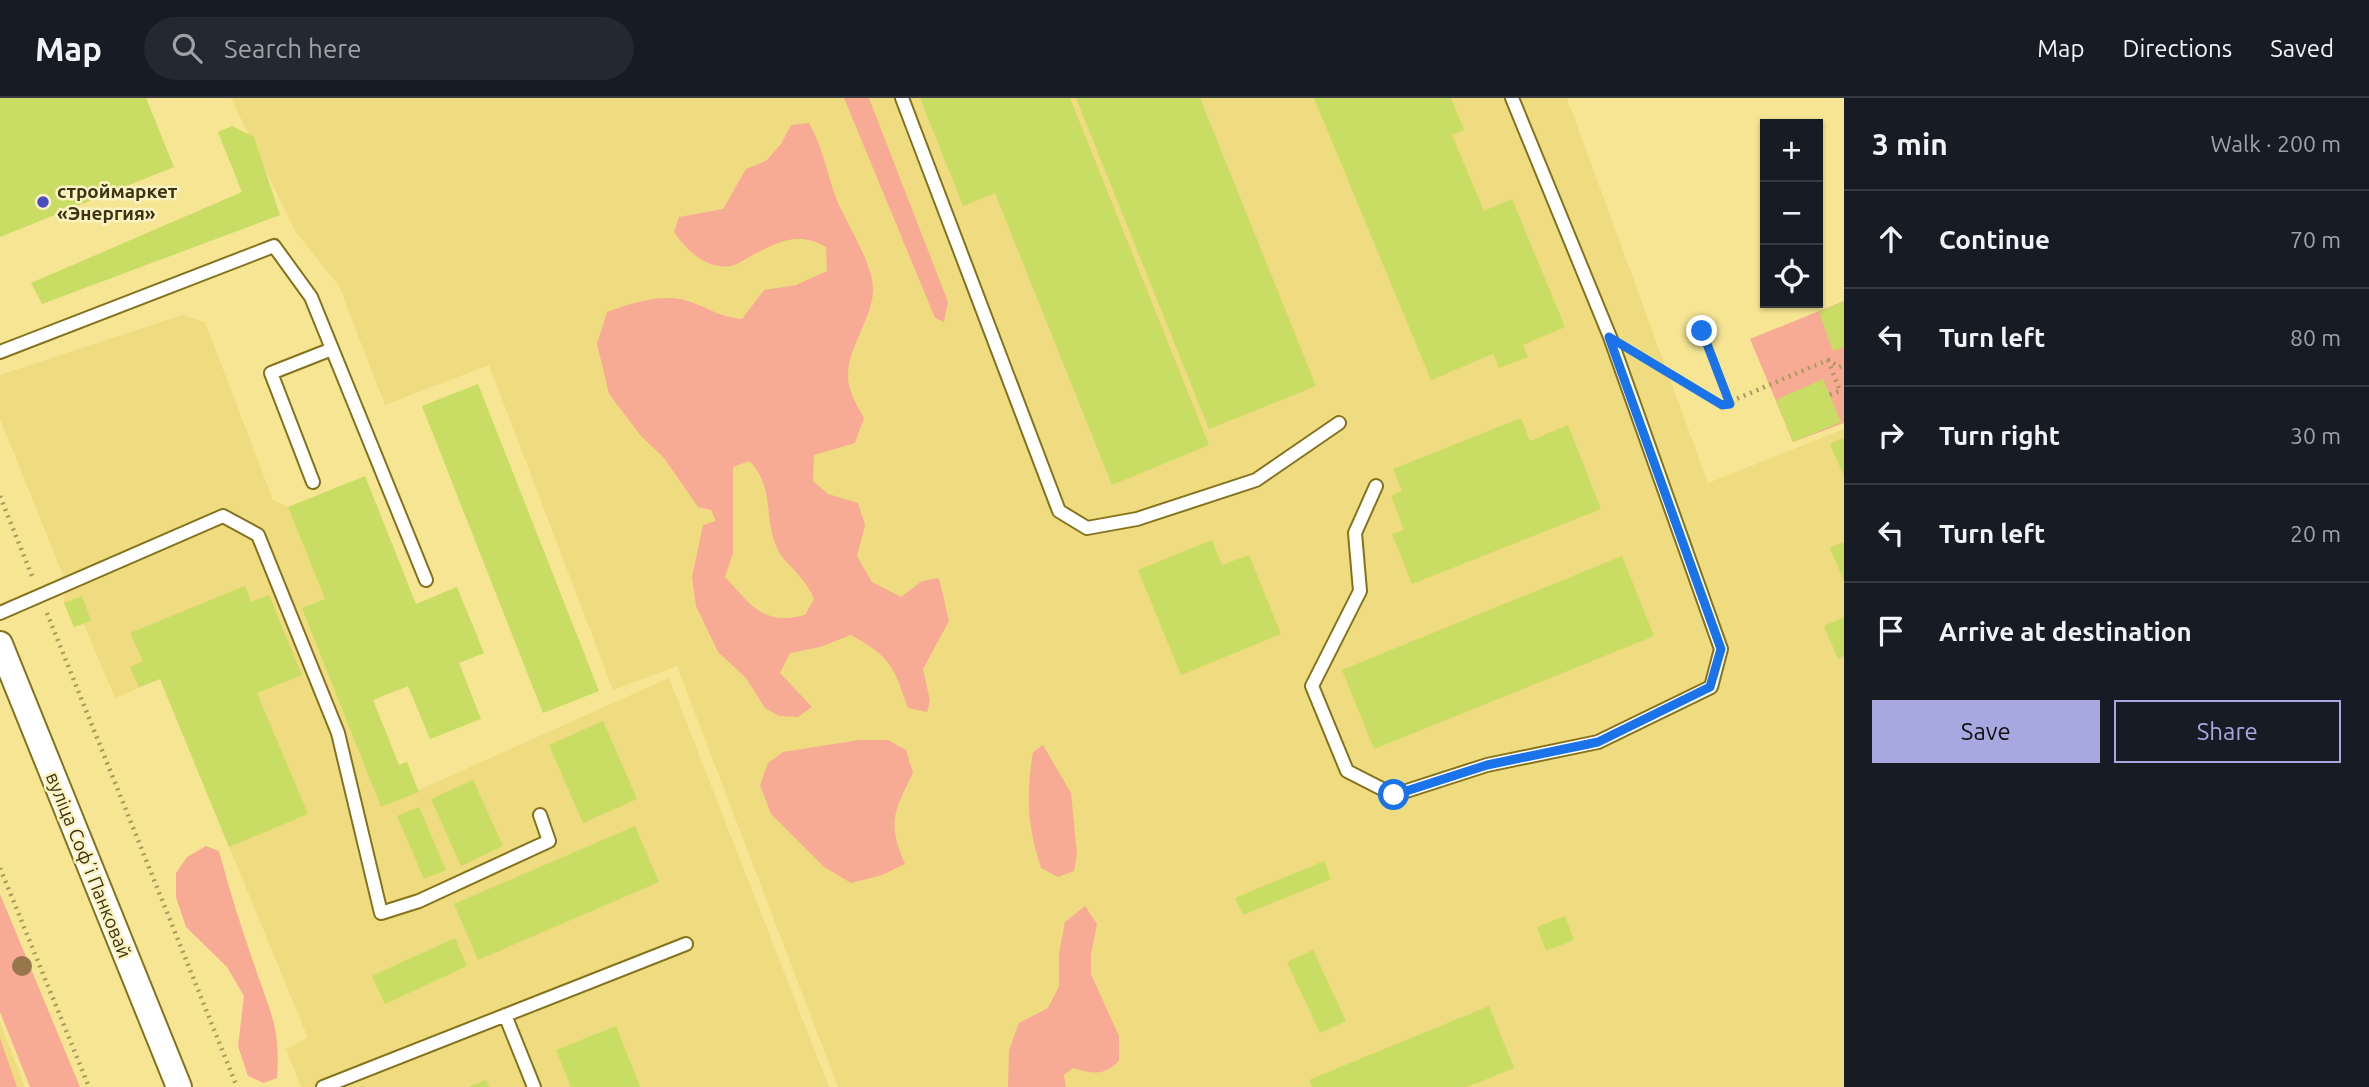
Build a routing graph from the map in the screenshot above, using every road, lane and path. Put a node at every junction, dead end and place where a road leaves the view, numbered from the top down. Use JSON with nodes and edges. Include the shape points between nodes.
{"nodes":[{"id":1,"x":902,"y":98,"type":"edge"},
{"id":2,"x":1512,"y":98,"type":"edge"},
{"id":3,"x":1702,"y":331,"type":"dead end"},
{"id":4,"x":1609,"y":337,"type":"junction"},
{"id":5,"x":332,"y":349,"type":"junction"},
{"id":6,"x":0,"y":352,"type":"edge"},
{"id":7,"x":1828,"y":360,"type":"junction"},
{"id":8,"x":1844,"y":365,"type":"edge"},
{"id":9,"x":1829,"y":395,"type":"dead end"},
{"id":10,"x":1730,"y":404,"type":"junction"},
{"id":11,"x":1339,"y":423,"type":"dead end"},
{"id":12,"x":313,"y":482,"type":"dead end"},
{"id":13,"x":1376,"y":486,"type":"dead end"},
{"id":14,"x":0,"y":496,"type":"edge"},
{"id":15,"x":426,"y":580,"type":"dead end"},
{"id":16,"x":40,"y":596,"type":"junction"},
{"id":17,"x":0,"y":613,"type":"edge"},
{"id":18,"x":0,"y":644,"type":"edge"},
{"id":19,"x":540,"y":816,"type":"dead end"},
{"id":20,"x":0,"y":868,"type":"edge"},
{"id":21,"x":686,"y":944,"type":"dead end"},
{"id":22,"x":505,"y":1015,"type":"junction"},
{"id":23,"x":89,"y":1087,"type":"edge"},
{"id":24,"x":178,"y":1087,"type":"edge"},
{"id":25,"x":237,"y":1087,"type":"edge"},
{"id":26,"x":323,"y":1087,"type":"edge"},
{"id":27,"x":534,"y":1087,"type":"edge"}],
"edges":[{"from":1,"to":11,"type":"lane","via":[[1059,512],[1087,528],[1137,519],[1256,480]]},
{"from":2,"to":4,"type":"lane"},
{"from":3,"to":10,"type":"path"},
{"from":4,"to":10,"type":"path","via":[[1722,405]]},
{"from":4,"to":13,"type":"lane","via":[[1721,649],[1710,687],[1598,742],[1487,765],[1394,795],[1347,771],[1312,686],[1360,591],[1355,533]]},
{"from":5,"to":6,"type":"lane","via":[[311,297],[274,246]]},
{"from":5,"to":12,"type":"lane","via":[[271,373]]},
{"from":5,"to":15,"type":"lane"},
{"from":7,"to":8,"type":"path"},
{"from":7,"to":9,"type":"path","via":[[1840,391]]},
{"from":7,"to":10,"type":"path"},
{"from":14,"to":16,"type":"path"},
{"from":16,"to":17,"type":"lane"},
{"from":16,"to":19,"type":"lane","via":[[223,516],[258,535],[338,733],[381,913],[419,901],[549,841]]},
{"from":16,"to":25,"type":"path"},
{"from":18,"to":24,"type":"street","name":"вуліца Софʼі Панковай"},
{"from":20,"to":23,"type":"path"},
{"from":21,"to":22,"type":"lane"},
{"from":22,"to":26,"type":"lane"},
{"from":22,"to":27,"type":"lane"}]}
